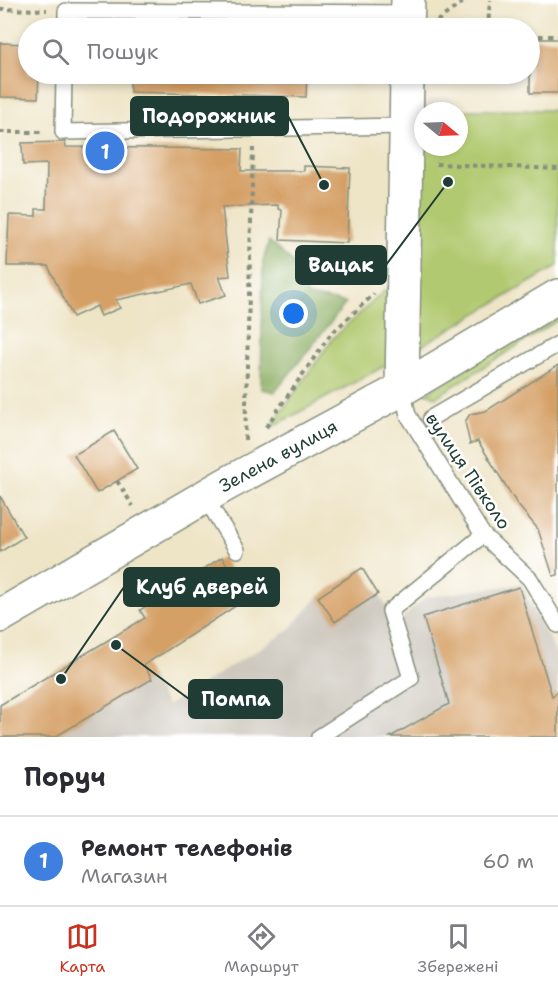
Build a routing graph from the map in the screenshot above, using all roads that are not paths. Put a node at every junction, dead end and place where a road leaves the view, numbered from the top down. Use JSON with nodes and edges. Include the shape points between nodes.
{"nodes":[{"id":1,"x":414,"y":16,"type":"edge"},
{"id":2,"x":66,"y":18,"type":"edge"},
{"id":3,"x":64,"y":84,"type":"edge"},
{"id":4,"x":406,"y":84,"type":"edge"},
{"id":5,"x":406,"y":126,"type":"junction"},
{"id":6,"x":558,"y":296,"type":"edge"},
{"id":7,"x":558,"y":344,"type":"edge"},
{"id":8,"x":402,"y":389,"type":"junction"},
{"id":9,"x":430,"y":418,"type":"dead end"},
{"id":10,"x":205,"y":497,"type":"junction"},
{"id":11,"x":483,"y":535,"type":"junction"},
{"id":12,"x":237,"y":549,"type":"dead end"},
{"id":13,"x":0,"y":616,"type":"edge"},
{"id":14,"x":558,"y":625,"type":"edge"},
{"id":15,"x":319,"y":737,"type":"edge"}],
"edges":[{"from":1,"to":2,"type":"lane","via":[[66,10]]},
{"from":3,"to":5,"type":"lane","via":[[63,132]]},
{"from":4,"to":5,"type":"main road"},
{"from":5,"to":8,"type":"main road"},
{"from":6,"to":8,"type":"main road","name":"Зелена вулиця"},
{"from":7,"to":9,"type":"lane"},
{"from":8,"to":10,"type":"main road","name":"Зелена вулиця"},
{"from":8,"to":11,"type":"lane","name":"вулиця Півколо","via":[[408,415]]},
{"from":10,"to":12,"type":"lane"},
{"from":10,"to":13,"type":"main road","name":"Зелена вулиця"},
{"from":11,"to":14,"type":"lane","name":"вулиця Півколо","via":[[530,579]]},
{"from":11,"to":15,"type":"lane","via":[[390,612],[411,678]]}]}
